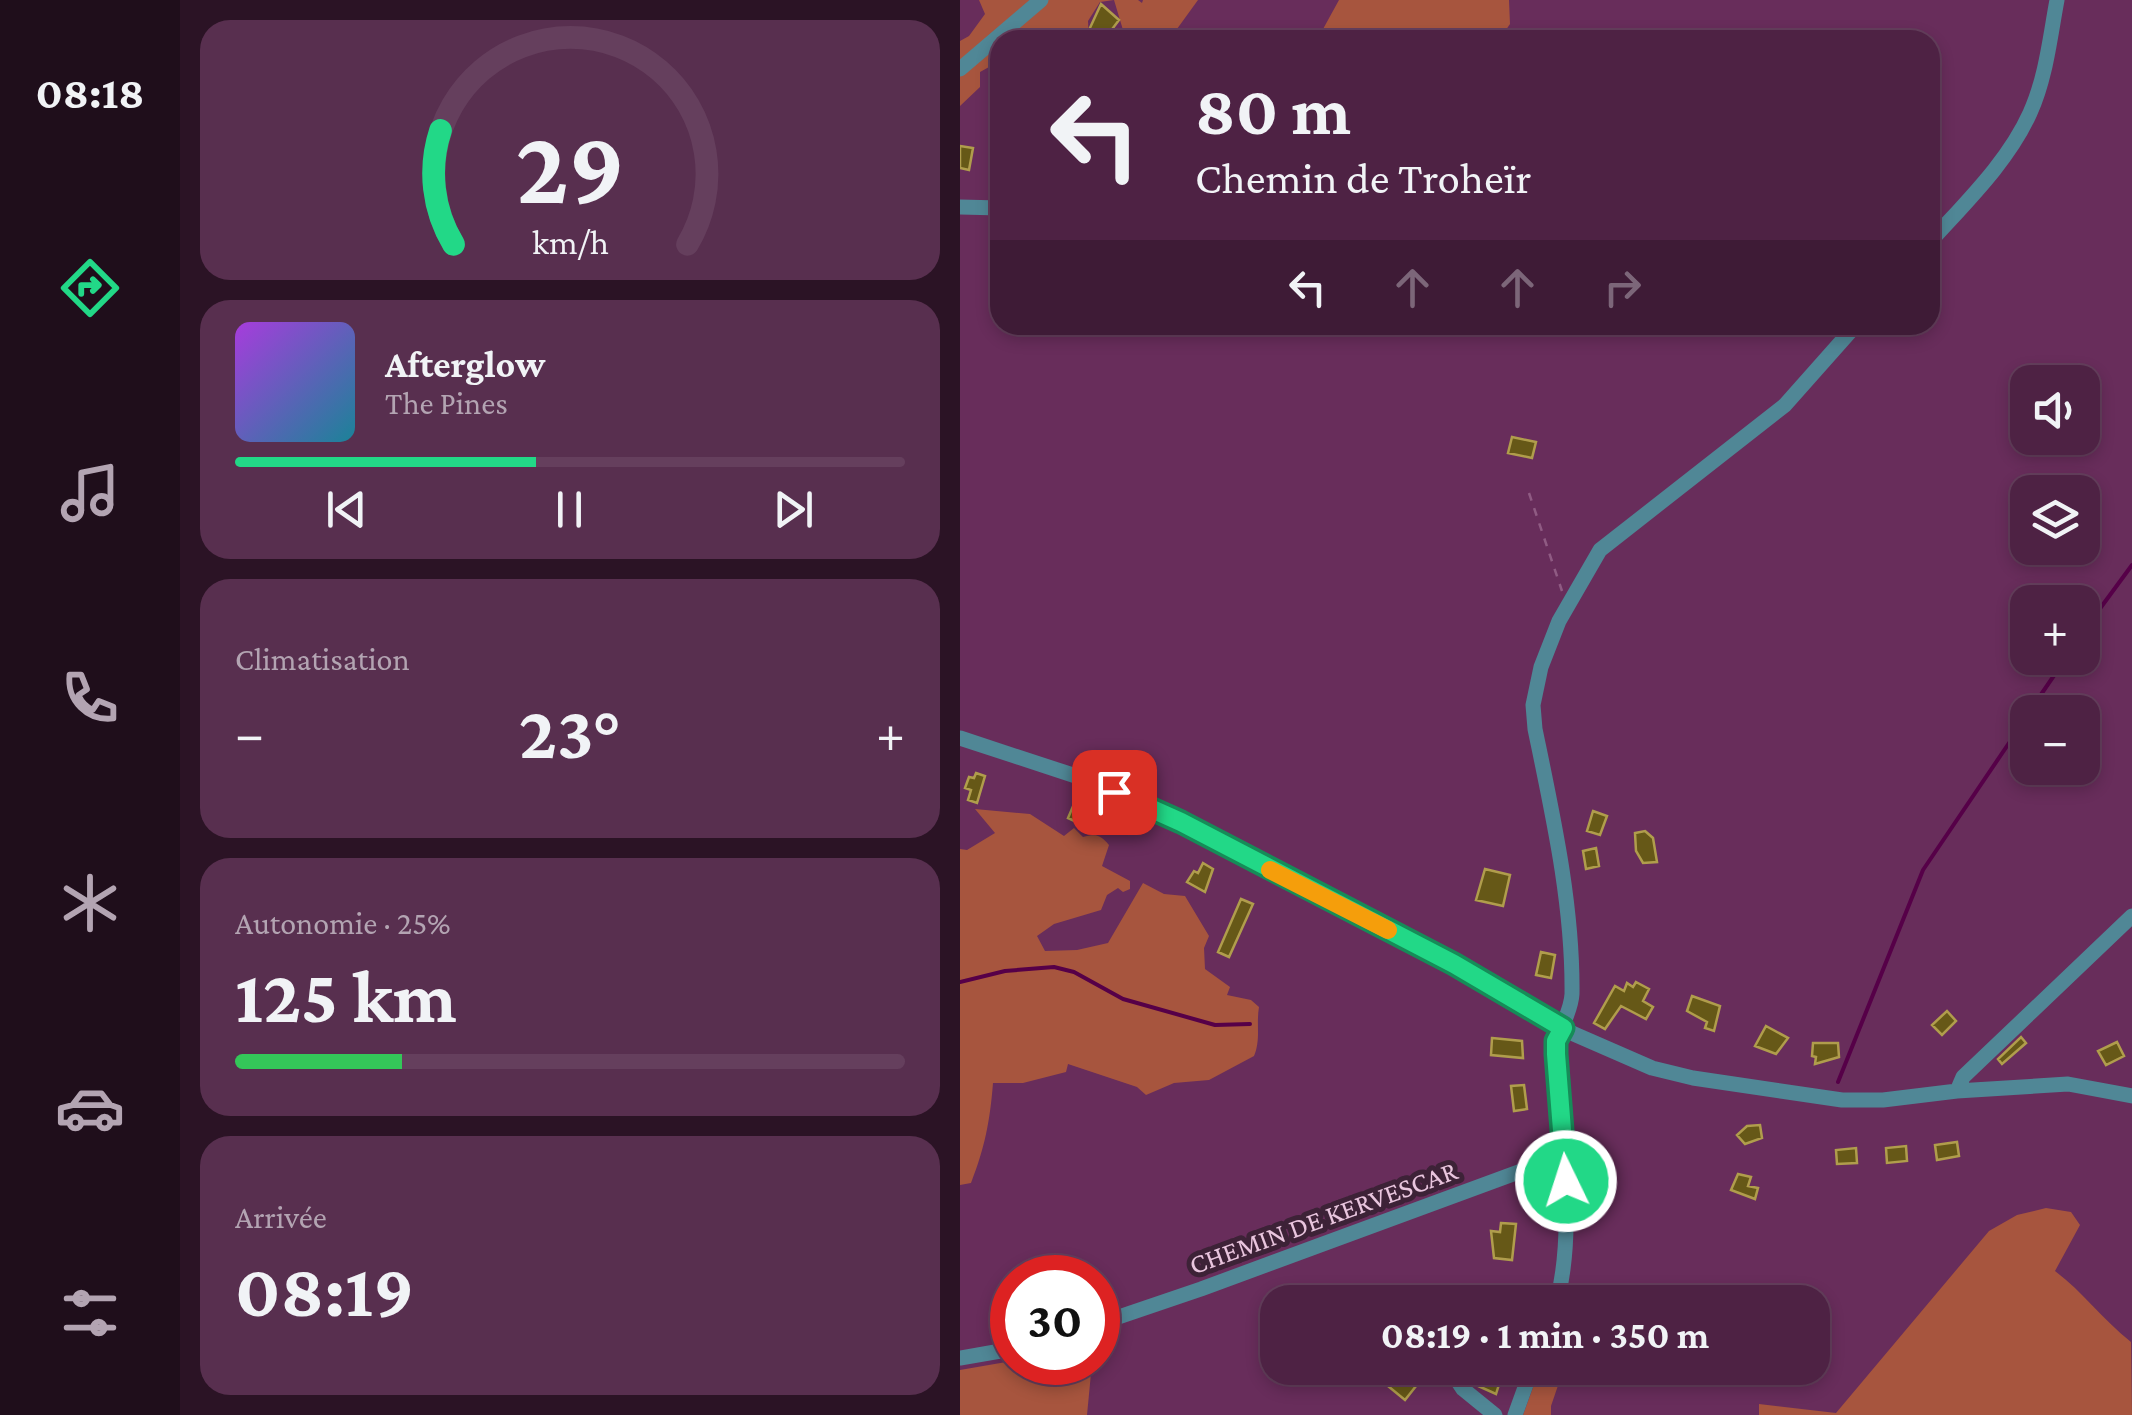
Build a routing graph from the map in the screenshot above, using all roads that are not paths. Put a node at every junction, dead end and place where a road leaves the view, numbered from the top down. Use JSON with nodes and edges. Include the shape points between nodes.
{"nodes":[{"id":1,"x":1042,"y":0,"type":"edge"},
{"id":2,"x":2056,"y":0,"type":"edge"},
{"id":3,"x":1006,"y":30,"type":"edge"},
{"id":4,"x":990,"y":43,"type":"edge"},
{"id":5,"x":960,"y":68,"type":"edge"},
{"id":6,"x":960,"y":207,"type":"edge"},
{"id":7,"x":990,"y":208,"type":"edge"},
{"id":8,"x":1940,"y":230,"type":"edge"},
{"id":9,"x":1847,"y":335,"type":"edge"},
{"id":10,"x":960,"y":738,"type":"edge"},
{"id":11,"x":2132,"y":916,"type":"edge"},
{"id":12,"x":1563,"y":1028,"type":"junction"},
{"id":13,"x":1957,"y":1091,"type":"junction"},
{"id":14,"x":2132,"y":1096,"type":"edge"},
{"id":15,"x":1564,"y":1155,"type":"junction"},
{"id":16,"x":1560,"y":1285,"type":"edge"},
{"id":17,"x":1120,"y":1317,"type":"edge"},
{"id":18,"x":990,"y":1353,"type":"edge"},
{"id":19,"x":960,"y":1358,"type":"edge"},
{"id":20,"x":1460,"y":1385,"type":"edge"},
{"id":21,"x":1526,"y":1385,"type":"edge"},
{"id":22,"x":1496,"y":1415,"type":"edge"},
{"id":23,"x":1515,"y":1415,"type":"edge"}],
"edges":[{"from":1,"to":3,"type":"street"},
{"from":2,"to":8,"type":"street","via":[[2026,122]]},
{"from":4,"to":5,"type":"street"},
{"from":6,"to":7,"type":"street"},
{"from":9,"to":12,"type":"street","via":[[1794,397],[1600,550],[1540,667],[1533,705],[1572,945],[1571,1002]]},
{"from":10,"to":12,"type":"street","via":[[1162,813]]},
{"from":11,"to":13,"type":"street","via":[[1982,1057]]},
{"from":12,"to":13,"type":"street","via":[[1652,1068],[1722,1082],[1842,1100]]},
{"from":12,"to":15,"type":"street","via":[[1556,1054]]},
{"from":13,"to":14,"type":"street","via":[[2068,1084]]},
{"from":15,"to":16,"type":"street","via":[[1568,1229]]},
{"from":15,"to":17,"type":"street","name":"CHEMIN DE KERVESCAR"},
{"from":18,"to":19,"type":"street"},
{"from":20,"to":22,"type":"street"},
{"from":21,"to":23,"type":"street"}]}
